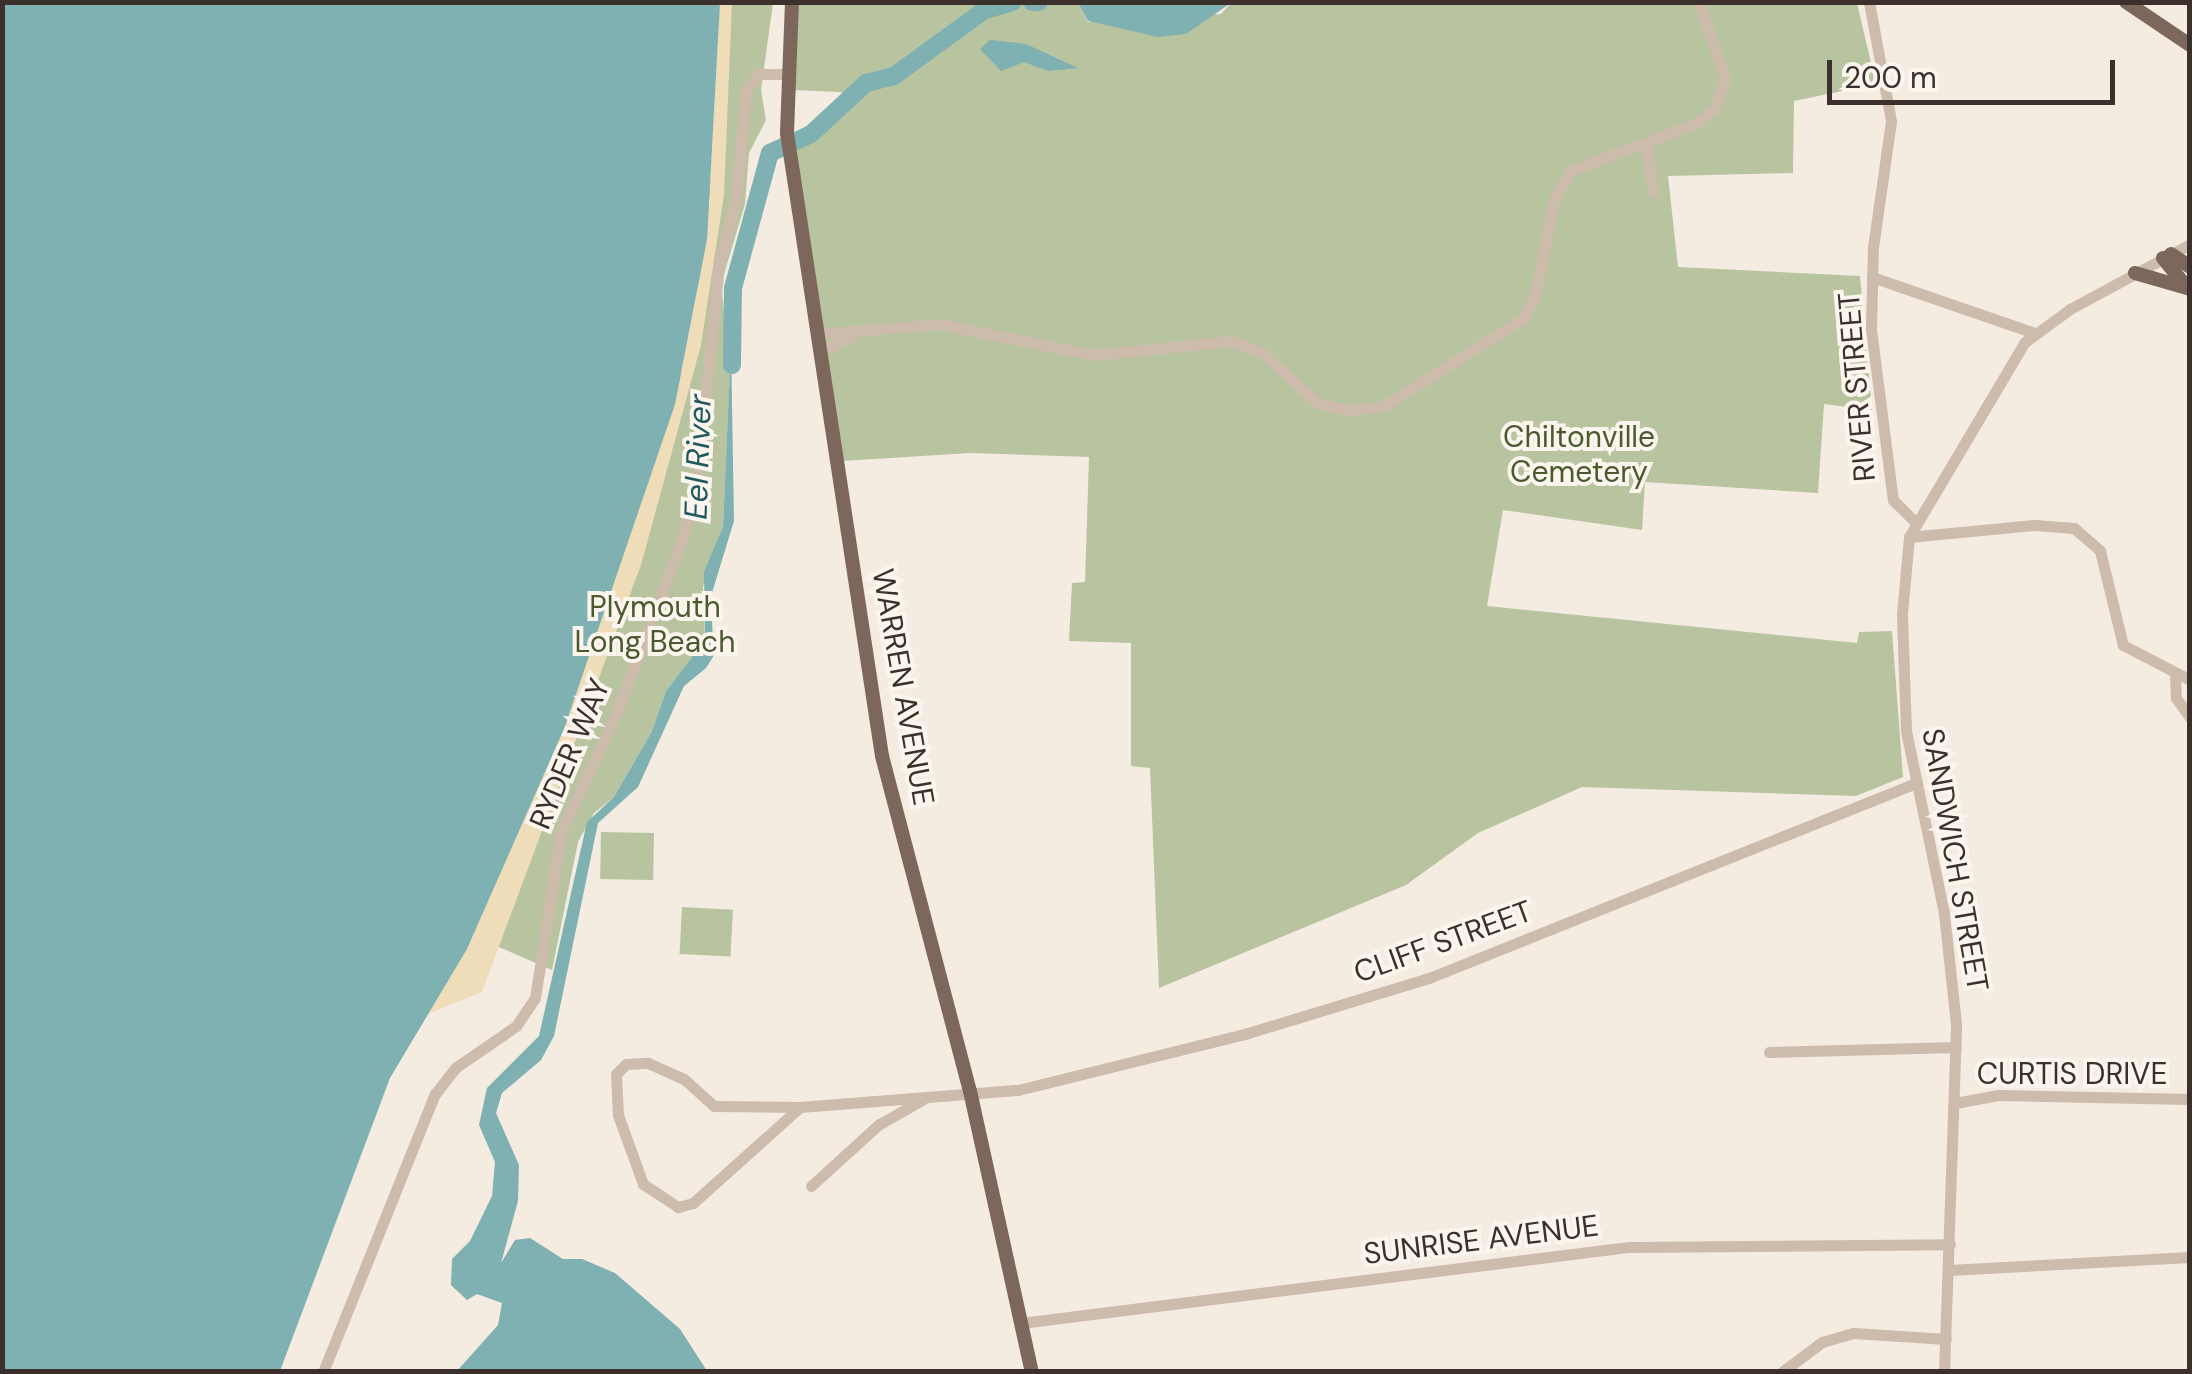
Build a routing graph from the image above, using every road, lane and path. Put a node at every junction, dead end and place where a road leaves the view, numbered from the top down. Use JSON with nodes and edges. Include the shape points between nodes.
{"nodes":[{"id":1,"x":792,"y":2,"type":"edge"},
{"id":2,"x":1699,"y":2,"type":"edge"},
{"id":3,"x":1869,"y":2,"type":"edge"},
{"id":4,"x":2126,"y":2,"type":"edge"},
{"id":5,"x":2189,"y":44,"type":"edge"},
{"id":6,"x":785,"y":74,"type":"junction"},
{"id":7,"x":1646,"y":144,"type":"junction"},
{"id":8,"x":1653,"y":192,"type":"dead end"},
{"id":9,"x":2190,"y":244,"type":"edge"},
{"id":10,"x":2167,"y":256,"type":"junction"},
{"id":11,"x":2190,"y":267,"type":"edge"},
{"id":12,"x":2135,"y":273,"type":"junction"},
{"id":13,"x":1872,"y":277,"type":"junction"},
{"id":14,"x":2188,"y":288,"type":"edge"},
{"id":15,"x":2035,"y":333,"type":"junction"},
{"id":16,"x":816,"y":334,"type":"junction"},
{"id":17,"x":852,"y":336,"type":"junction"},
{"id":18,"x":819,"y":352,"type":"junction"},
{"id":19,"x":1914,"y":521,"type":"junction"},
{"id":20,"x":1909,"y":537,"type":"junction"},
{"id":21,"x":2176,"y":674,"type":"junction"},
{"id":22,"x":2190,"y":680,"type":"edge"},
{"id":23,"x":2190,"y":717,"type":"edge"},
{"id":24,"x":1916,"y":783,"type":"junction"},
{"id":25,"x":1956,"y":1047,"type":"junction"},
{"id":26,"x":1769,"y":1052,"type":"dead end"},
{"id":27,"x":970,"y":1091,"type":"junction"},
{"id":28,"x":930,"y":1095,"type":"junction"},
{"id":29,"x":2190,"y":1099,"type":"edge"},
{"id":30,"x":1954,"y":1103,"type":"junction"},
{"id":31,"x":800,"y":1107,"type":"junction"},
{"id":32,"x":812,"y":1186,"type":"dead end"},
{"id":33,"x":1950,"y":1244,"type":"junction"},
{"id":34,"x":2190,"y":1257,"type":"edge"},
{"id":35,"x":1949,"y":1270,"type":"junction"},
{"id":36,"x":1021,"y":1323,"type":"junction"},
{"id":37,"x":1946,"y":1338,"type":"junction"},
{"id":38,"x":323,"y":1372,"type":"edge"},
{"id":39,"x":1032,"y":1372,"type":"edge"},
{"id":40,"x":1782,"y":1372,"type":"edge"},
{"id":41,"x":1944,"y":1372,"type":"edge"}],
"edges":[{"from":1,"to":6,"type":"main road","name":"WARREN AVENUE"},
{"from":2,"to":7,"type":"street","via":[[1724,94],[1704,120]]},
{"from":3,"to":13,"type":"street","name":"RIVER STREET","via":[[1891,121]]},
{"from":4,"to":5,"type":"main road"},
{"from":6,"to":16,"type":"main road","name":"WARREN AVENUE","via":[[790,161]]},
{"from":6,"to":38,"type":"street","name":"RYDER WAY","via":[[760,74],[746,90],[736,198],[719,266],[684,534],[600,754],[561,832],[535,998],[516,1026],[459,1064],[435,1094],[401,1164]]},
{"from":7,"to":8,"type":"street"},
{"from":7,"to":17,"type":"street","via":[[1576,167],[1555,197],[1528,311],[1484,348],[1400,400],[1348,410],[1317,402],[1262,352],[1231,341],[1094,355],[940,324]]},
{"from":9,"to":10,"type":"street","name":"SANDWICH STREET"},
{"from":10,"to":11,"type":"main road"},
{"from":10,"to":12,"type":"street","name":"SANDWICH STREET"},
{"from":10,"to":14,"type":"main road"},
{"from":12,"to":14,"type":"main road"},
{"from":12,"to":15,"type":"street","name":"SANDWICH STREET"},
{"from":13,"to":15,"type":"street"},
{"from":13,"to":19,"type":"street","name":"RIVER STREET","via":[[1872,341],[1893,500]]},
{"from":15,"to":19,"type":"street","name":"SANDWICH STREET","via":[[2006,366]]},
{"from":16,"to":17,"type":"street"},
{"from":16,"to":18,"type":"main road","name":"WARREN AVENUE"},
{"from":17,"to":18,"type":"street"},
{"from":18,"to":27,"type":"main road","name":"WARREN AVENUE","via":[[883,761]]},
{"from":19,"to":20,"type":"street","name":"SANDWICH STREET"},
{"from":20,"to":21,"type":"street","via":[[2034,524],[2074,528],[2100,551],[2123,644]]},
{"from":20,"to":24,"type":"street","name":"SANDWICH STREET","via":[[1903,678]]},
{"from":21,"to":22,"type":"street"},
{"from":21,"to":23,"type":"street","via":[[2176,698]]},
{"from":24,"to":25,"type":"street","name":"SANDWICH STREET","via":[[1944,913]]},
{"from":24,"to":27,"type":"street","name":"CLIFF STREET","via":[[1419,982],[1066,1081]]},
{"from":25,"to":26,"type":"street"},
{"from":25,"to":30,"type":"street","name":"SANDWICH STREET"},
{"from":27,"to":28,"type":"street","name":"CLIFF STREET"},
{"from":27,"to":36,"type":"main road","name":"WARREN AVENUE"},
{"from":28,"to":31,"type":"street","name":"CLIFF STREET"},
{"from":28,"to":32,"type":"street","via":[[878,1125]]},
{"from":29,"to":30,"type":"street","name":"CURTIS DRIVE","via":[[1998,1095]]},
{"from":30,"to":33,"type":"street","name":"SANDWICH STREET"},
{"from":31,"to":31,"type":"street","name":"CLIFF STREET","via":[[682,1208],[656,1198],[640,1178],[618,1115],[615,1080],[626,1064],[648,1062],[684,1079],[714,1106]]},
{"from":33,"to":35,"type":"street","name":"SANDWICH STREET"},
{"from":33,"to":36,"type":"street","name":"SUNRISE AVENUE","via":[[1630,1247]]},
{"from":34,"to":35,"type":"street"},
{"from":35,"to":37,"type":"street","name":"SANDWICH STREET"},
{"from":36,"to":39,"type":"main road","name":"WARREN AVENUE"},
{"from":37,"to":40,"type":"street","via":[[1854,1332],[1822,1342]]},
{"from":37,"to":41,"type":"street","name":"SANDWICH STREET"}]}
